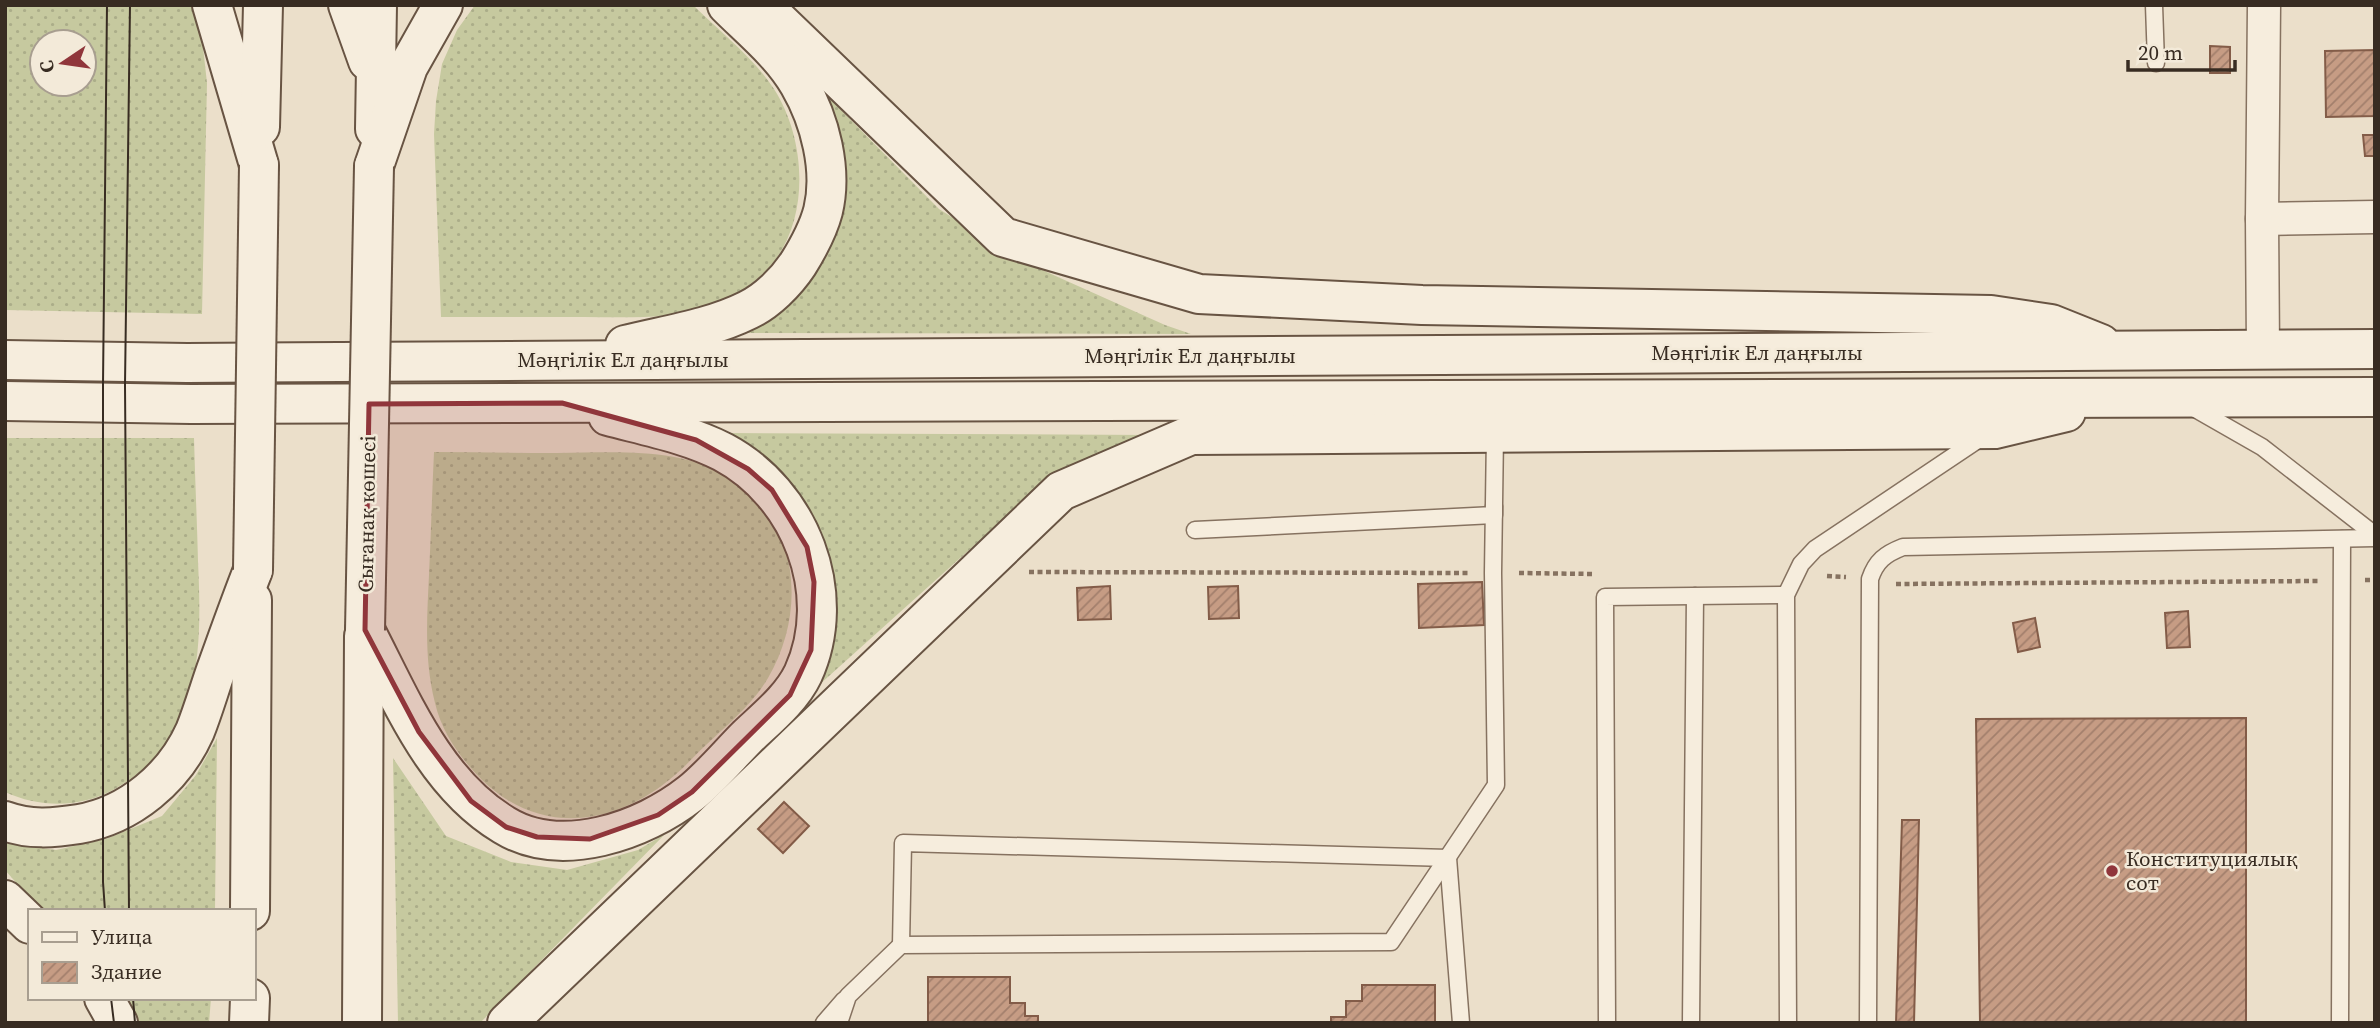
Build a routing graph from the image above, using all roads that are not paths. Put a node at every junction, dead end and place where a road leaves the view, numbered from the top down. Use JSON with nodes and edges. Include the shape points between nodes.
{"nodes":[{"id":1,"x":212,"y":5,"type":"edge"},
{"id":2,"x":262,"y":5,"type":"edge"},
{"id":3,"x":348,"y":5,"type":"edge"},
{"id":4,"x":377,"y":5,"type":"edge"},
{"id":5,"x":443,"y":5,"type":"edge"},
{"id":6,"x":727,"y":5,"type":"edge"},
{"id":7,"x":762,"y":5,"type":"edge"},
{"id":8,"x":2154,"y":5,"type":"edge"},
{"id":9,"x":2264,"y":5,"type":"edge"},
{"id":10,"x":2155,"y":63,"type":"dead end"},
{"id":11,"x":376,"y":83,"type":"junction"},
{"id":12,"x":259,"y":164,"type":"junction"},
{"id":13,"x":374,"y":166,"type":"junction"},
{"id":14,"x":2375,"y":217,"type":"edge"},
{"id":15,"x":2262,"y":219,"type":"junction"},
{"id":16,"x":2371,"y":346,"type":"edge"},
{"id":17,"x":2263,"y":349,"type":"junction"},
{"id":18,"x":2120,"y":351,"type":"junction"},
{"id":19,"x":9,"y":359,"type":"edge"},
{"id":20,"x":566,"y":360,"type":"junction"},
{"id":21,"x":2121,"y":397,"type":"junction"},
{"id":22,"x":2175,"y":397,"type":"junction"},
{"id":23,"x":2375,"y":397,"type":"edge"},
{"id":24,"x":9,"y":403,"type":"edge"},
{"id":25,"x":562,"y":403,"type":"junction"},
{"id":26,"x":1995,"y":429,"type":"junction"},
{"id":27,"x":1496,"y":434,"type":"junction"},
{"id":28,"x":1195,"y":530,"type":"dead end"},
{"id":29,"x":2375,"y":537,"type":"edge"},
{"id":30,"x":2342,"y":539,"type":"junction"},
{"id":31,"x":253,"y":570,"type":"junction"},
{"id":32,"x":1786,"y":595,"type":"junction"},
{"id":33,"x":1695,"y":596,"type":"junction"},
{"id":34,"x":365,"y":630,"type":"junction"},
{"id":35,"x":5,"y":821,"type":"edge"},
{"id":36,"x":1448,"y":858,"type":"junction"},
{"id":37,"x":5,"y":900,"type":"edge"},
{"id":38,"x":250,"y":909,"type":"edge"},
{"id":39,"x":28,"y":922,"type":"edge"},
{"id":40,"x":901,"y":945,"type":"junction"},
{"id":41,"x":848,"y":996,"type":"junction"},
{"id":42,"x":105,"y":1000,"type":"edge"},
{"id":43,"x":250,"y":1000,"type":"edge"},
{"id":44,"x":118,"y":1023,"type":"edge"},
{"id":45,"x":250,"y":1023,"type":"edge"},
{"id":46,"x":362,"y":1023,"type":"edge"},
{"id":47,"x":507,"y":1023,"type":"edge"},
{"id":48,"x":824,"y":1023,"type":"edge"},
{"id":49,"x":839,"y":1023,"type":"edge"},
{"id":50,"x":1461,"y":1023,"type":"edge"},
{"id":51,"x":1607,"y":1023,"type":"edge"},
{"id":52,"x":1690,"y":1023,"type":"edge"},
{"id":53,"x":1787,"y":1023,"type":"edge"},
{"id":54,"x":1868,"y":1023,"type":"edge"},
{"id":55,"x":2340,"y":1023,"type":"edge"}],
"edges":[{"from":1,"to":12,"type":"main road"},
{"from":2,"to":12,"type":"main road"},
{"from":3,"to":11,"type":"main road"},
{"from":4,"to":11,"type":"main road","name":"Сығанақ көшесі"},
{"from":5,"to":13,"type":"main road","via":[[408,67]]},
{"from":6,"to":20,"type":"main road","via":[[785,62],[811,107],[826,177],[823,211],[811,244],[791,275],[749,310]]},
{"from":7,"to":18,"type":"main road","via":[[1003,237],[1199,294],[1422,305],[1992,315],[2051,324]]},
{"from":8,"to":10,"type":"lane"},
{"from":9,"to":15,"type":"street"},
{"from":11,"to":13,"type":"main road","name":"Сығанақ көшесі"},
{"from":12,"to":31,"type":"main road","bridge":true},
{"from":13,"to":34,"type":"main road","name":"Сығанақ көшесі","bridge":true},
{"from":14,"to":15,"type":"street"},
{"from":15,"to":17,"type":"street"},
{"from":16,"to":17,"type":"main road","name":"Мәңгілік Ел даңғылы"},
{"from":17,"to":18,"type":"main road","name":"Мәңгілік Ел даңғылы"},
{"from":18,"to":20,"type":"main road","name":"Мәңгілік Ел даңғылы"},
{"from":19,"to":20,"type":"main road","name":"Мәңгілік Ел даңғылы","via":[[187,363]]},
{"from":21,"to":22,"type":"main road","name":"Мәңгілік Ел даңғылы"},
{"from":21,"to":25,"type":"main road","name":"Мәңгілік Ел даңғылы"},
{"from":21,"to":26,"type":"main road"},
{"from":22,"to":23,"type":"main road","name":"Мәңгілік Ел даңғылы"},
{"from":22,"to":29,"type":"lane","via":[[2262,447]]},
{"from":24,"to":25,"type":"main road","name":"Мәңгілік Ел даңғылы"},
{"from":25,"to":34,"type":"main road","via":[[696,440],[724,453],[772,490],[807,547],[814,582],[816,618],[811,650],[790,695],[692,792],[658,815],[590,839],[561,841],[506,827],[471,801],[419,732]]},
{"from":26,"to":27,"type":"main road"},
{"from":26,"to":32,"type":"lane","via":[[1815,550],[1801,564]]},
{"from":27,"to":28,"type":"lane","via":[[1494,515]]},
{"from":27,"to":36,"type":"lane","via":[[1496,785]]},
{"from":27,"to":47,"type":"main road","via":[[1191,435],[1061,491]]},
{"from":29,"to":30,"type":"lane"},
{"from":30,"to":54,"type":"lane","via":[[1903,547],[1874,566],[1870,579]]},
{"from":30,"to":55,"type":"lane"},
{"from":31,"to":35,"type":"main road","via":[[194,733],[154,787],[127,808],[90,822],[54,828]]},
{"from":31,"to":38,"type":"main road"},
{"from":32,"to":33,"type":"lane"},
{"from":32,"to":53,"type":"lane"},
{"from":33,"to":51,"type":"lane","via":[[1605,597]]},
{"from":33,"to":52,"type":"lane"},
{"from":34,"to":46,"type":"main road","name":"Сығанақ көшесі"},
{"from":36,"to":40,"type":"lane","via":[[1391,942]]},
{"from":36,"to":40,"type":"lane","via":[[903,844]]},
{"from":36,"to":50,"type":"lane"},
{"from":37,"to":39,"type":"main road"},
{"from":40,"to":41,"type":"lane"},
{"from":41,"to":48,"type":"lane"},
{"from":41,"to":49,"type":"lane"},
{"from":42,"to":44,"type":"main road"},
{"from":43,"to":45,"type":"main road"}]}
